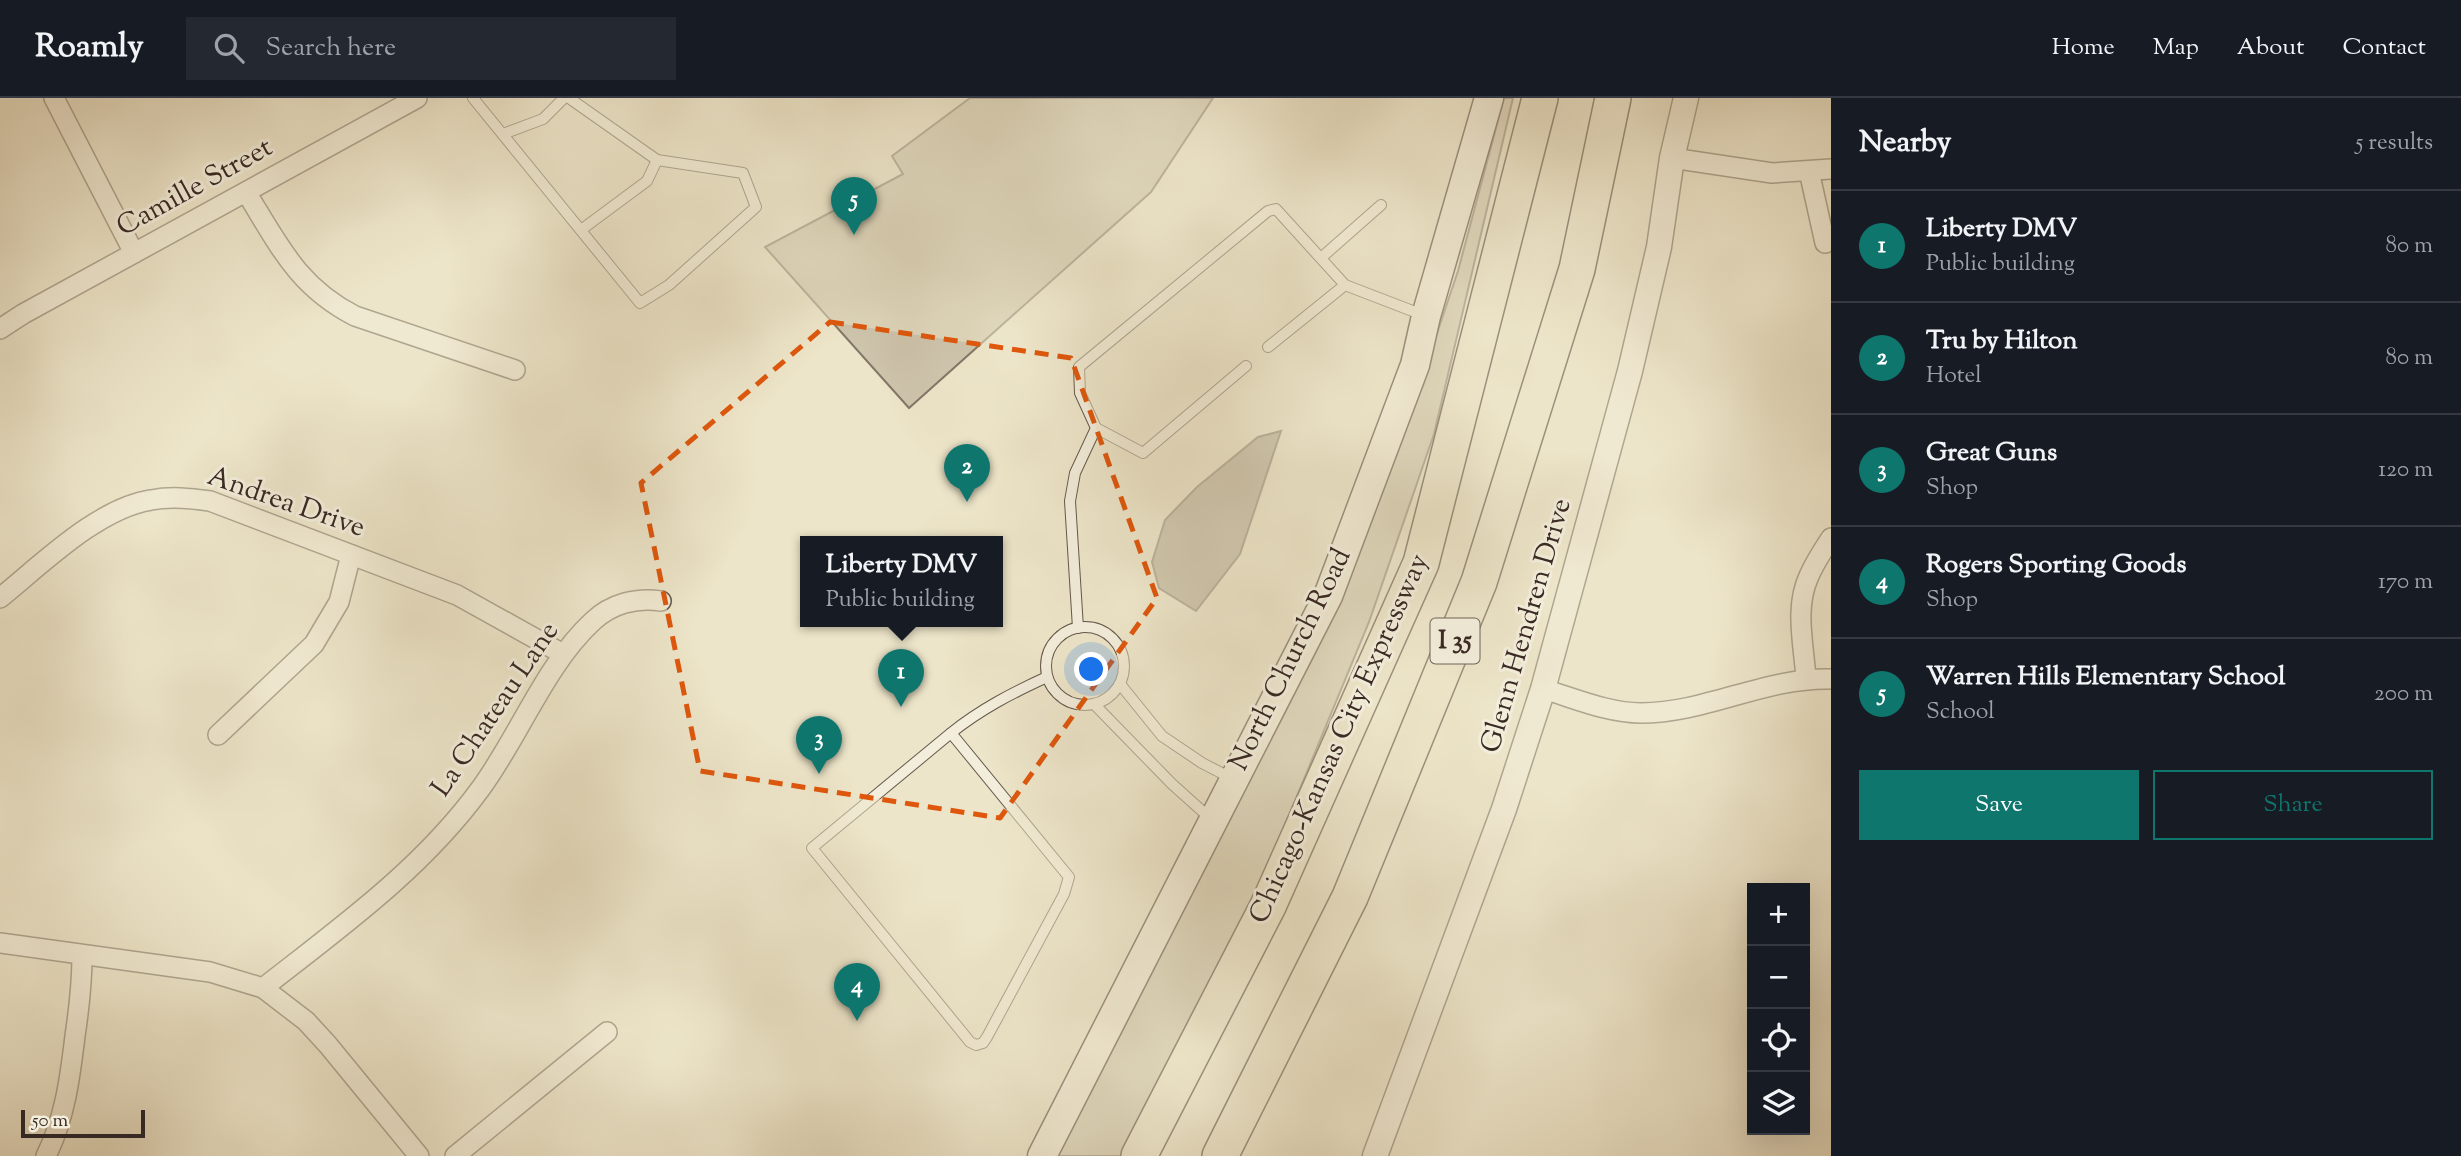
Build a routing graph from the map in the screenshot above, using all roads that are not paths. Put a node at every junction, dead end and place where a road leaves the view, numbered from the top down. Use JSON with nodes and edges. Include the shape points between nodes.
{"nodes":[{"id":1,"x":54,"y":98,"type":"edge"},
{"id":2,"x":417,"y":98,"type":"edge"},
{"id":3,"x":473,"y":98,"type":"edge"},
{"id":4,"x":567,"y":98,"type":"edge"},
{"id":5,"x":1489,"y":98,"type":"edge"},
{"id":6,"x":1540,"y":98,"type":"edge"},
{"id":7,"x":1613,"y":98,"type":"edge"},
{"id":8,"x":1686,"y":98,"type":"edge"},
{"id":9,"x":503,"y":134,"type":"junction"},
{"id":10,"x":1672,"y":158,"type":"junction"},
{"id":11,"x":657,"y":160,"type":"junction"},
{"id":12,"x":1831,"y":169,"type":"edge"},
{"id":13,"x":1809,"y":172,"type":"junction"},
{"id":14,"x":246,"y":192,"type":"junction"},
{"id":15,"x":1381,"y":205,"type":"dead end"},
{"id":16,"x":581,"y":230,"type":"junction"},
{"id":17,"x":1825,"y":243,"type":"dead end"},
{"id":18,"x":134,"y":253,"type":"junction"},
{"id":19,"x":1322,"y":257,"type":"junction"},
{"id":20,"x":1345,"y":285,"type":"junction"},
{"id":21,"x":1426,"y":316,"type":"junction"},
{"id":22,"x":0,"y":329,"type":"edge"},
{"id":23,"x":1268,"y":347,"type":"dead end"},
{"id":24,"x":1246,"y":366,"type":"dead end"},
{"id":25,"x":515,"y":370,"type":"dead end"},
{"id":26,"x":1097,"y":428,"type":"junction"},
{"id":27,"x":1831,"y":538,"type":"edge"},
{"id":28,"x":351,"y":555,"type":"junction"},
{"id":29,"x":0,"y":598,"type":"edge"},
{"id":30,"x":661,"y":601,"type":"dead end"},
{"id":31,"x":1078,"y":628,"type":"junction"},
{"id":32,"x":563,"y":654,"type":"junction"},
{"id":33,"x":1047,"y":677,"type":"junction"},
{"id":34,"x":1806,"y":679,"type":"junction"},
{"id":35,"x":1831,"y":679,"type":"edge"},
{"id":36,"x":1120,"y":684,"type":"junction"},
{"id":37,"x":1543,"y":689,"type":"junction"},
{"id":38,"x":1094,"y":704,"type":"junction"},
{"id":39,"x":951,"y":733,"type":"junction"},
{"id":40,"x":218,"y":735,"type":"dead end"},
{"id":41,"x":1233,"y":779,"type":"junction"},
{"id":42,"x":1214,"y":821,"type":"junction"},
{"id":43,"x":0,"y":943,"type":"edge"},
{"id":44,"x":82,"y":955,"type":"junction"},
{"id":45,"x":263,"y":988,"type":"junction"},
{"id":46,"x":607,"y":1032,"type":"dead end"},
{"id":47,"x":46,"y":1156,"type":"edge"},
{"id":48,"x":419,"y":1156,"type":"edge"},
{"id":49,"x":456,"y":1156,"type":"edge"},
{"id":50,"x":1042,"y":1156,"type":"edge"},
{"id":51,"x":1139,"y":1156,"type":"edge"},
{"id":52,"x":1220,"y":1156,"type":"edge"},
{"id":53,"x":1375,"y":1156,"type":"edge"}],
"edges":[{"from":1,"to":18,"type":"street"},
{"from":2,"to":14,"type":"street","name":"Camille Street"},
{"from":3,"to":9,"type":"lane"},
{"from":4,"to":9,"type":"lane","via":[[543,119]]},
{"from":4,"to":11,"type":"lane"},
{"from":5,"to":21,"type":"main road","name":"North Church Road"},
{"from":6,"to":51,"type":"highway","name":"Chicago-Kansas City Expressway","number":"I 35","via":[[1421,563],[1268,906]]},
{"from":7,"to":52,"type":"highway","number":"I 35","via":[[1577,269],[1479,582],[1350,897]]},
{"from":8,"to":10,"type":"street","name":"Glenn Hendren Drive"},
{"from":9,"to":16,"type":"lane"},
{"from":10,"to":13,"type":"street","via":[[1772,173]]},
{"from":10,"to":37,"type":"street","name":"Glenn Hendren Drive","via":[[1659,247],[1630,371]]},
{"from":11,"to":16,"type":"lane","via":[[647,181]]},
{"from":11,"to":16,"type":"lane","via":[[743,173],[756,207],[669,285],[640,303]]},
{"from":12,"to":13,"type":"street"},
{"from":13,"to":17,"type":"street"},
{"from":14,"to":18,"type":"street","name":"Camille Street"},
{"from":14,"to":25,"type":"street","via":[[293,269],[335,306]]},
{"from":15,"to":19,"type":"lane"},
{"from":18,"to":22,"type":"street","name":"Camille Street"},
{"from":19,"to":20,"type":"lane"},
{"from":19,"to":26,"type":"lane","via":[[1276,209],[1268,211],[1079,368],[1080,393]]},
{"from":20,"to":21,"type":"lane"},
{"from":20,"to":23,"type":"lane"},
{"from":21,"to":41,"type":"main road","name":"North Church Road","via":[[1415,365],[1328,596]]},
{"from":24,"to":26,"type":"lane","via":[[1143,453]]},
{"from":26,"to":31,"type":"lane","via":[[1075,473],[1070,501]]},
{"from":27,"to":34,"type":"street","via":[[1804,592],[1801,625]]},
{"from":28,"to":29,"type":"street","name":"Andrea Drive","via":[[210,501],[150,500],[95,523]]},
{"from":28,"to":32,"type":"street","name":"Andrea Drive","via":[[457,595]]},
{"from":28,"to":40,"type":"street","via":[[339,602],[314,644]]},
{"from":30,"to":32,"type":"street","name":"La Chateau Lane","via":[[643,598],[610,608]]},
{"from":31,"to":33,"type":"lane","via":[[1061,635],[1049,650]]},
{"from":31,"to":36,"type":"lane","via":[[1097,629],[1119,646],[1124,665]]},
{"from":32,"to":45,"type":"street","name":"La Chateau Lane","via":[[481,789],[446,832],[384,893]]},
{"from":33,"to":38,"type":"lane","via":[[1065,700]]},
{"from":33,"to":39,"type":"lane","via":[[994,703]]},
{"from":34,"to":35,"type":"street"},
{"from":34,"to":37,"type":"street","via":[[1645,713],[1616,710]]},
{"from":36,"to":38,"type":"lane","via":[[1110,697]]},
{"from":36,"to":41,"type":"lane","via":[[1162,736]]},
{"from":37,"to":53,"type":"street","name":"Glenn Hendren Drive","via":[[1504,809]]},
{"from":38,"to":42,"type":"lane","via":[[1172,785]]},
{"from":39,"to":39,"type":"lane","via":[[812,848],[976,1045],[987,1037],[1069,877]]},
{"from":41,"to":42,"type":"main road","name":"North Church Road"},
{"from":42,"to":50,"type":"main road","name":"North Church Road"},
{"from":43,"to":44,"type":"street"},
{"from":44,"to":45,"type":"street","via":[[210,972]]},
{"from":44,"to":47,"type":"street","via":[[70,1077]]},
{"from":45,"to":48,"type":"street","via":[[306,1021]]},
{"from":46,"to":49,"type":"street"}]}
